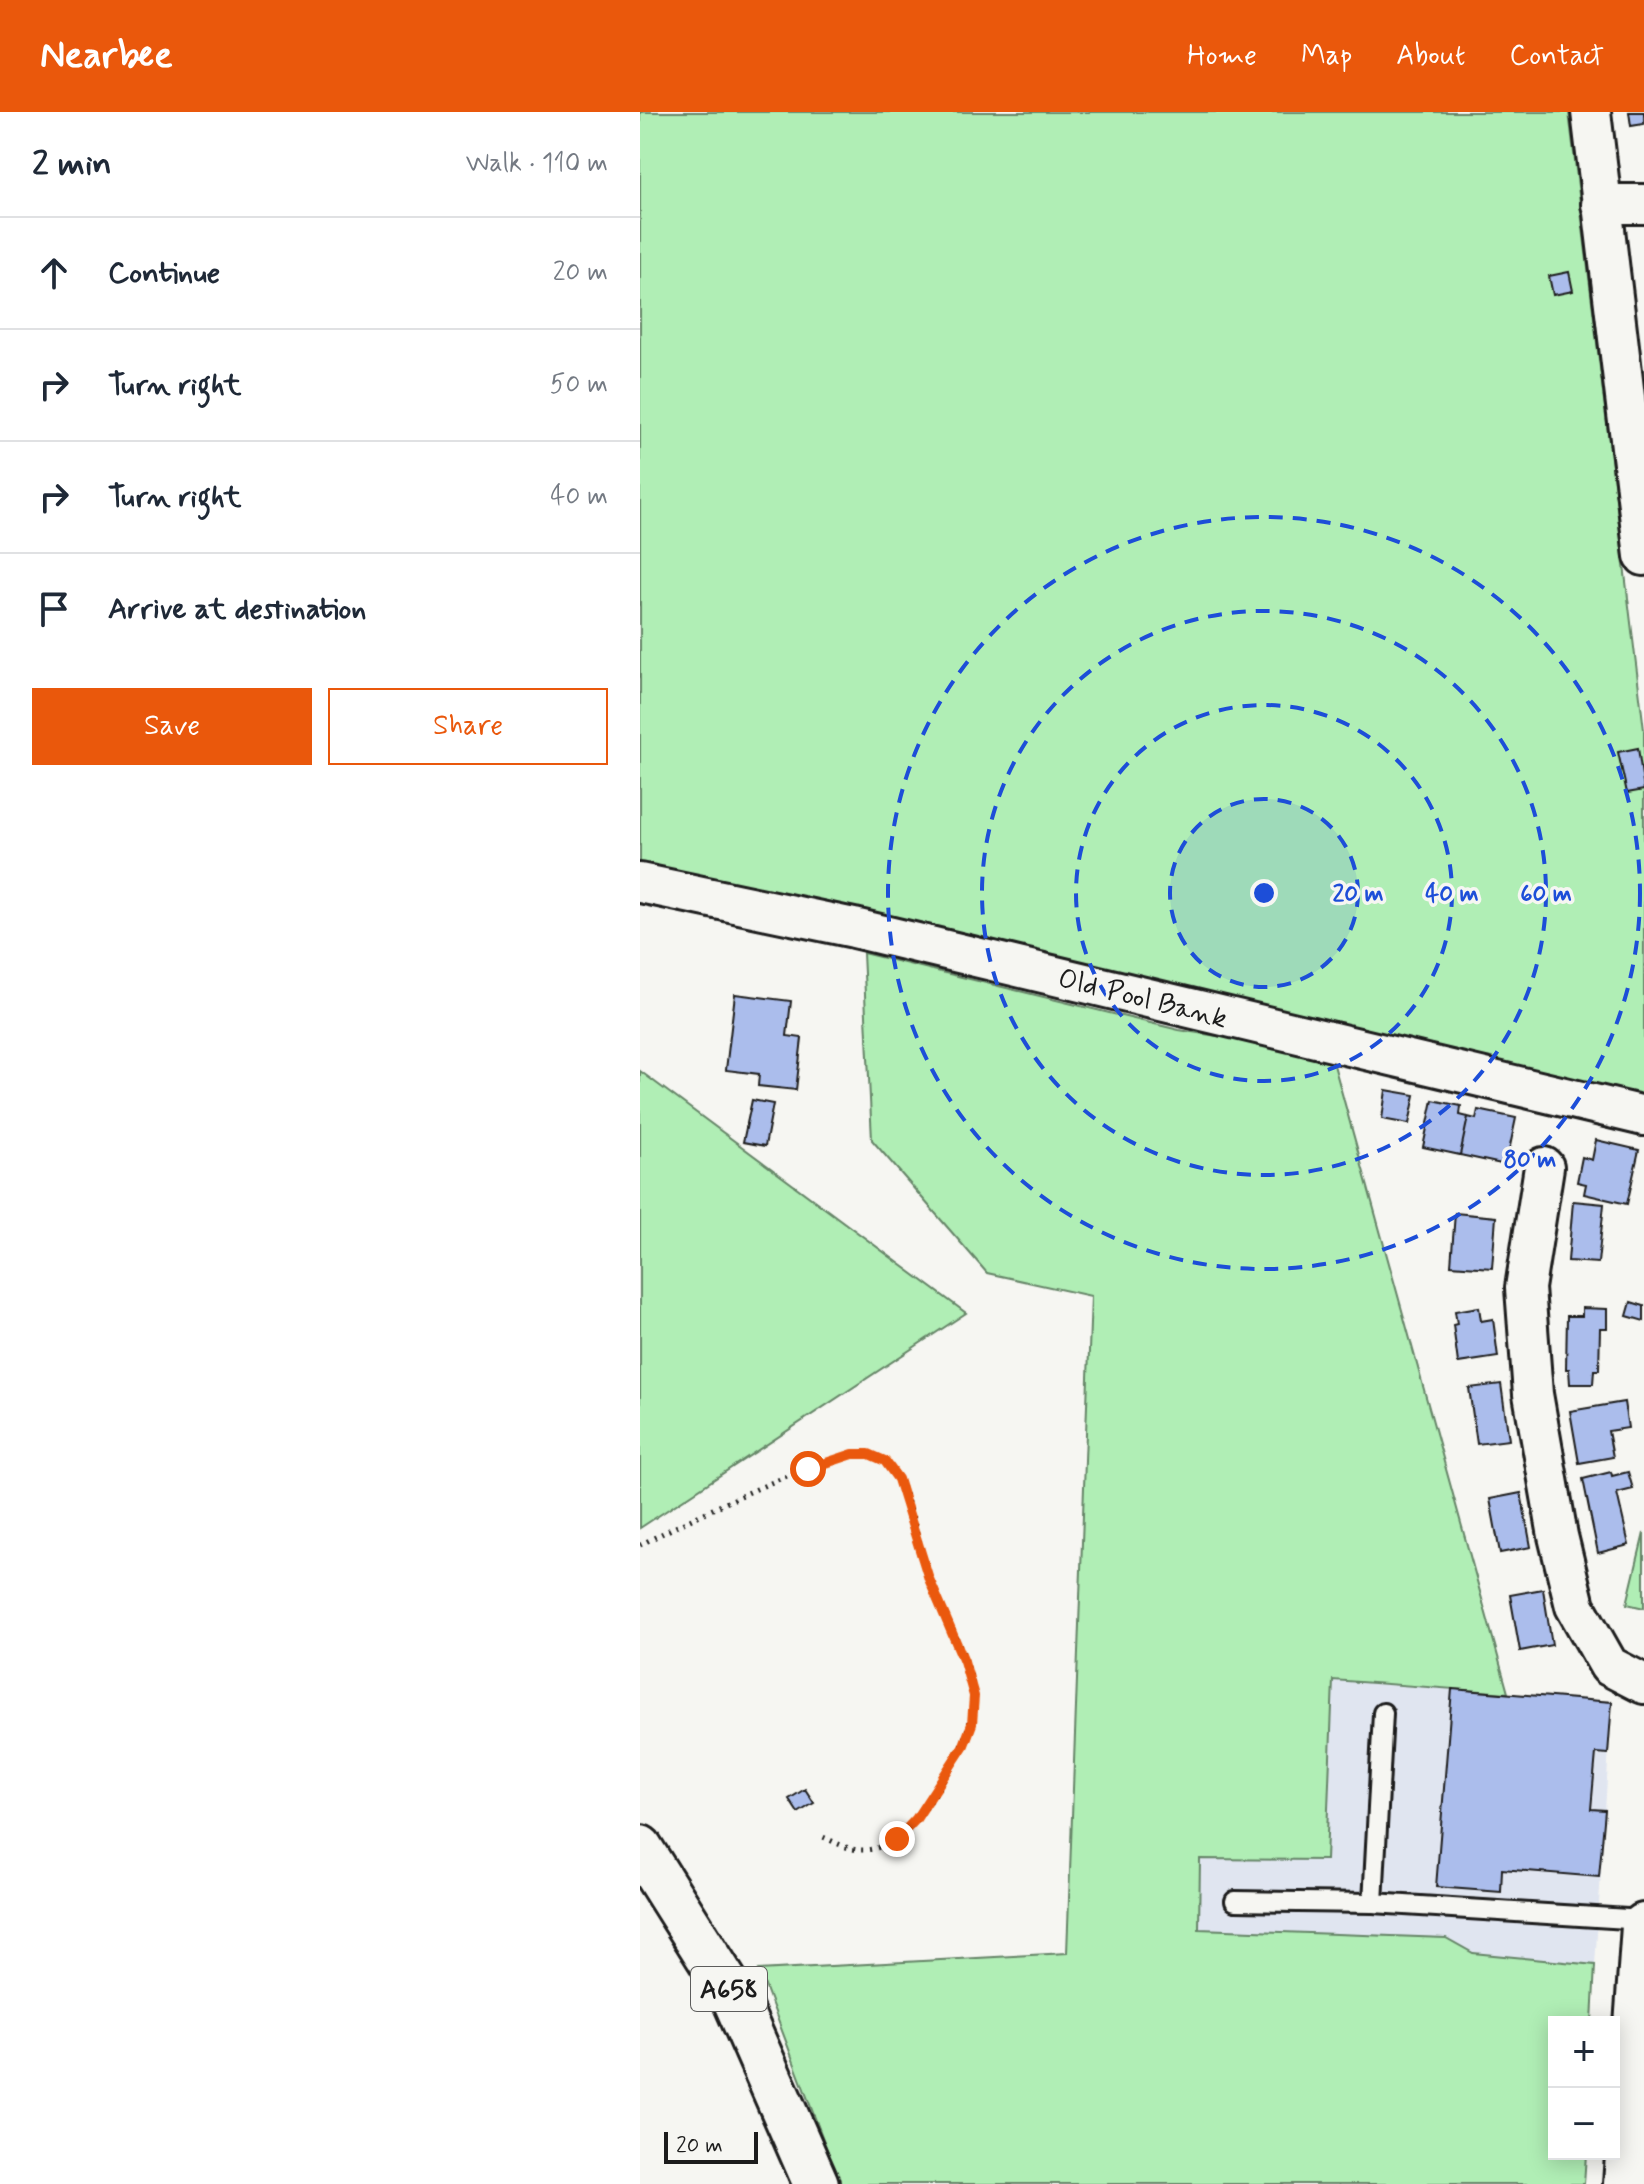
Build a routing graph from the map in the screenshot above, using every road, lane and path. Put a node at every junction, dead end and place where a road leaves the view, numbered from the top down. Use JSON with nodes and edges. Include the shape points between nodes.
{"nodes":[{"id":1,"x":1591,"y":112,"type":"edge"},
{"id":2,"x":1601,"y":204,"type":"junction"},
{"id":3,"x":1644,"y":204,"type":"edge"},
{"id":4,"x":1644,"y":556,"type":"edge"},
{"id":5,"x":640,"y":883,"type":"edge"},
{"id":6,"x":1644,"y":1116,"type":"edge"},
{"id":7,"x":1544,"y":1167,"type":"dead end"},
{"id":8,"x":640,"y":1545,"type":"edge"},
{"id":9,"x":1644,"y":1684,"type":"edge"},
{"id":10,"x":1383,"y":1713,"type":"dead end"},
{"id":11,"x":823,"y":1837,"type":"dead end"},
{"id":12,"x":640,"y":1848,"type":"edge"},
{"id":13,"x":1235,"y":1901,"type":"dead end"},
{"id":14,"x":1373,"y":1903,"type":"junction"},
{"id":15,"x":1644,"y":1920,"type":"edge"},
{"id":16,"x":1644,"y":1926,"type":"edge"},
{"id":17,"x":816,"y":2184,"type":"edge"},
{"id":18,"x":1626,"y":2184,"type":"edge"}],
"edges":[{"from":1,"to":2,"type":"street"},
{"from":2,"to":3,"type":"street"},
{"from":2,"to":4,"type":"street"},
{"from":5,"to":6,"type":"street","name":"Old Pool Bank","via":[[854,928]]},
{"from":7,"to":9,"type":"street","via":[[1525,1288],[1533,1394],[1558,1536],[1575,1606],[1609,1666]]},
{"from":8,"to":11,"type":"path","via":[[853,1454],[885,1461],[898,1479],[929,1579],[964,1661],[974,1696],[972,1724],[916,1819],[897,1839],[860,1851]]},
{"from":10,"to":14,"type":"lane"},
{"from":12,"to":17,"type":"highway","number":"A658","via":[[734,1997]]},
{"from":13,"to":14,"type":"lane"},
{"from":14,"to":15,"type":"lane"},
{"from":16,"to":18,"type":"highway"}]}
